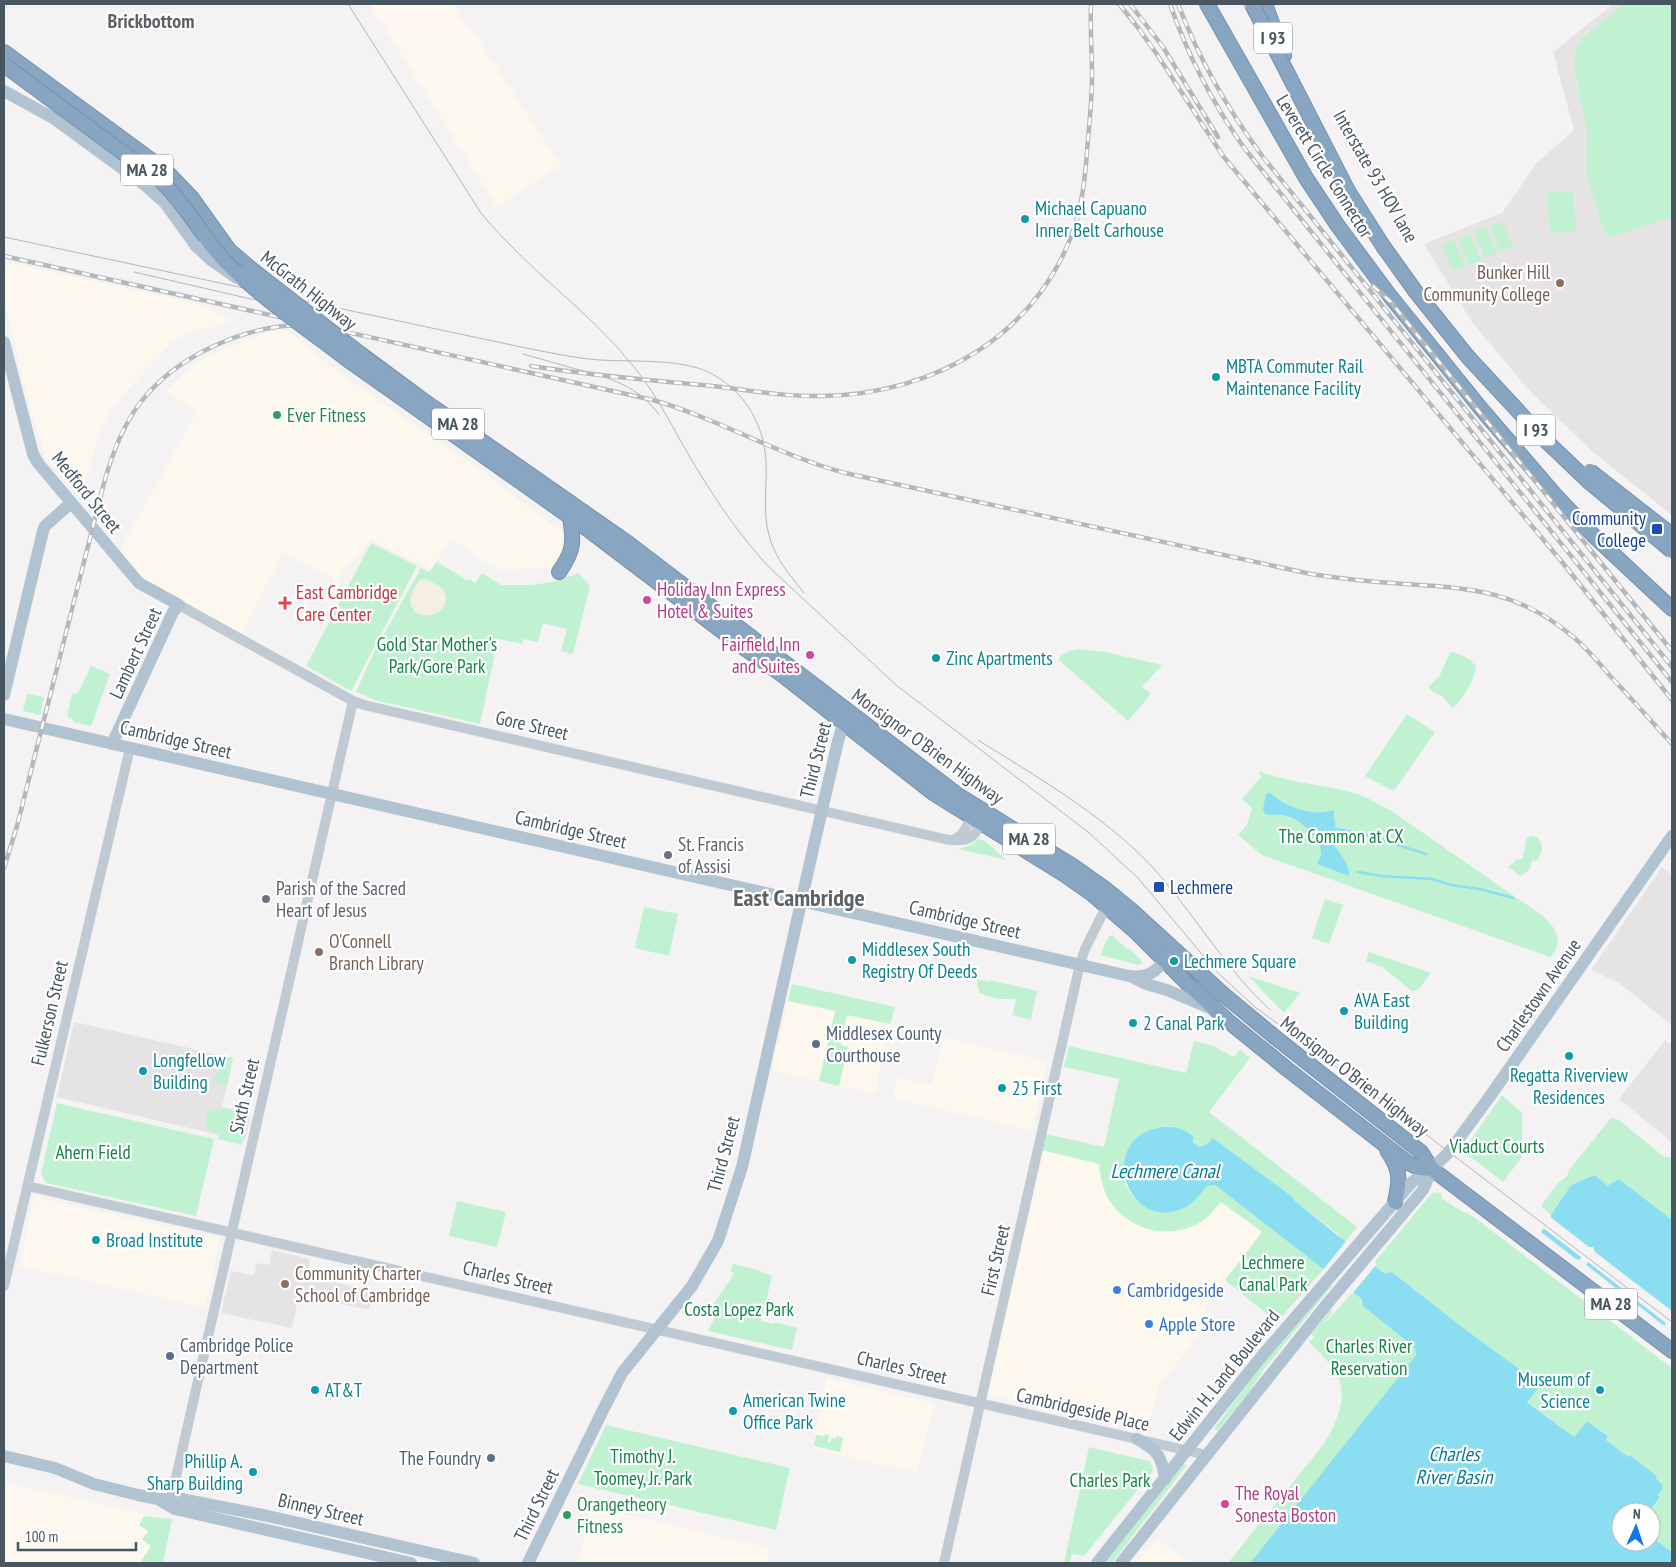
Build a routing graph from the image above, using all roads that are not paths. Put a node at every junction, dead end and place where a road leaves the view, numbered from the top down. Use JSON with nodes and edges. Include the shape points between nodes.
{"nodes":[{"id":1,"x":1207,"y":4,"type":"edge"},
{"id":2,"x":1215,"y":4,"type":"edge"},
{"id":3,"x":1254,"y":4,"type":"edge"},
{"id":4,"x":1263,"y":4,"type":"edge"},
{"id":5,"x":4,"y":52,"type":"edge"},
{"id":6,"x":4,"y":65,"type":"edge"},
{"id":7,"x":1289,"y":73,"type":"junction"},
{"id":8,"x":4,"y":90,"type":"edge"},
{"id":9,"x":268,"y":298,"type":"junction"},
{"id":10,"x":4,"y":342,"type":"edge"},
{"id":11,"x":353,"y":356,"type":"junction"},
{"id":12,"x":1546,"y":437,"type":"junction"},
{"id":13,"x":71,"y":504,"type":"junction"},
{"id":14,"x":570,"y":517,"type":"junction"},
{"id":15,"x":1672,"y":535,"type":"edge"},
{"id":16,"x":611,"y":538,"type":"junction"},
{"id":17,"x":1672,"y":539,"type":"edge"},
{"id":18,"x":1672,"y":550,"type":"edge"},
{"id":19,"x":559,"y":572,"type":"dead end"},
{"id":20,"x":130,"y":573,"type":"joint"},
{"id":21,"x":1646,"y":581,"type":"junction"},
{"id":22,"x":1672,"y":599,"type":"edge"},
{"id":23,"x":179,"y":605,"type":"junction"},
{"id":24,"x":1672,"y":609,"type":"edge"},
{"id":25,"x":4,"y":695,"type":"edge"},
{"id":26,"x":353,"y":701,"type":"junction"},
{"id":27,"x":845,"y":717,"type":"junction"},
{"id":28,"x":4,"y":719,"type":"edge"},
{"id":29,"x":112,"y":744,"type":"junction"},
{"id":30,"x":130,"y":748,"type":"junction"},
{"id":31,"x":331,"y":794,"type":"junction"},
{"id":32,"x":822,"y":811,"type":"junction"},
{"id":33,"x":976,"y":821,"type":"junction"},
{"id":34,"x":1672,"y":836,"type":"edge"},
{"id":35,"x":1110,"y":900,"type":"junction"},
{"id":36,"x":801,"y":901,"type":"junction"},
{"id":37,"x":1174,"y":950,"type":"junction"},
{"id":38,"x":1164,"y":961,"type":"junction"},
{"id":39,"x":1080,"y":964,"type":"junction"},
{"id":40,"x":1129,"y":976,"type":"junction"},
{"id":41,"x":1217,"y":1011,"type":"junction"},
{"id":42,"x":1383,"y":1144,"type":"junction"},
{"id":43,"x":1432,"y":1169,"type":"junction"},
{"id":44,"x":27,"y":1186,"type":"junction"},
{"id":45,"x":1395,"y":1202,"type":"junction"},
{"id":46,"x":231,"y":1232,"type":"junction"},
{"id":47,"x":4,"y":1286,"type":"edge"},
{"id":48,"x":658,"y":1330,"type":"junction"},
{"id":49,"x":1672,"y":1351,"type":"edge"},
{"id":50,"x":980,"y":1403,"type":"junction"},
{"id":51,"x":1137,"y":1440,"type":"junction"},
{"id":52,"x":1188,"y":1450,"type":"junction"},
{"id":53,"x":1207,"y":1454,"type":"junction"},
{"id":54,"x":4,"y":1456,"type":"edge"},
{"id":55,"x":1164,"y":1479,"type":"junction"},
{"id":56,"x":165,"y":1499,"type":"junction"},
{"id":57,"x":411,"y":1563,"type":"edge"},
{"id":58,"x":474,"y":1563,"type":"edge"},
{"id":59,"x":528,"y":1563,"type":"edge"},
{"id":60,"x":944,"y":1563,"type":"edge"},
{"id":61,"x":1097,"y":1563,"type":"edge"},
{"id":62,"x":1121,"y":1563,"type":"edge"}],
"edges":[{"from":1,"to":21,"type":"highway","name":"Leverett Circle Connector","via":[[1306,178],[1361,258],[1488,417],[1556,496],[1596,538]]},
{"from":2,"to":21,"type":"highway","name":"Leverett Circle Connector","via":[[1311,174],[1372,262],[1494,414],[1561,492]]},
{"from":3,"to":7,"type":"highway","number":"I 93","bridge":true},
{"from":4,"to":7,"type":"highway"},
{"from":4,"to":17,"type":"highway","name":"Interstate 93 HOV lane","number":"I 93","bridge":true,"via":[[1356,186],[1390,241],[1434,301],[1493,372],[1561,444]]},
{"from":5,"to":11,"type":"highway","name":"McGrath Highway","number":"MA 28","bridge":true,"via":[[171,176],[196,203],[234,255]]},
{"from":6,"to":9,"type":"highway","name":"McGrath Highway","number":"MA 28","bridge":true,"via":[[160,180],[222,257]]},
{"from":7,"to":12,"type":"highway","number":"I 93","bridge":true,"via":[[1350,189],[1385,245],[1452,335]]},
{"from":7,"to":18,"type":"highway","number":"I 93","bridge":true,"via":[[1362,214],[1450,336],[1561,455]]},
{"from":8,"to":9,"type":"main road","name":"McGrath Highway","bridge":true,"via":[[53,118],[146,186],[165,203],[196,246]]},
{"from":9,"to":11,"type":"highway","name":"McGrath Highway","number":"MA 28","bridge":true},
{"from":10,"to":13,"type":"main road","name":"Medford Street","via":[[35,459]]},
{"from":11,"to":14,"type":"highway","name":"McGrath Highway","number":"MA 28"},
{"from":11,"to":16,"type":"highway","name":"McGrath Highway","number":"MA 28","via":[[420,398]]},
{"from":12,"to":15,"type":"highway","bridge":true},
{"from":12,"to":18,"type":"highway","number":"I 93","bridge":true},
{"from":13,"to":20,"type":"main road","name":"Medford Street"},
{"from":13,"to":25,"type":"main road","via":[[43,531]]},
{"from":14,"to":16,"type":"highway","name":"McGrath Highway","number":"MA 28"},
{"from":14,"to":19,"type":"highway","via":[[573,547]]},
{"from":16,"to":27,"type":"highway","name":"Monsignor O'Brien Highway","number":"MA 28","via":[[747,650]]},
{"from":20,"to":23,"type":"main road","name":"Gore Street","via":[[139,583]]},
{"from":21,"to":22,"type":"highway"},
{"from":21,"to":24,"type":"highway"},
{"from":23,"to":26,"type":"street","name":"Gore Street"},
{"from":23,"to":29,"type":"main road","name":"Lambert Street"},
{"from":26,"to":31,"type":"street","name":"Sixth Street"},
{"from":26,"to":32,"type":"street","name":"Gore Street","via":[[401,715]]},
{"from":27,"to":32,"type":"main road","name":"Third Street"},
{"from":27,"to":33,"type":"highway","name":"Monsignor O'Brien Highway","number":"MA 28","via":[[923,786]]},
{"from":27,"to":35,"type":"highway","name":"Monsignor O'Brien Highway","number":"MA 28","via":[[972,804],[1073,866]]},
{"from":28,"to":29,"type":"main road","name":"Cambridge Street"},
{"from":29,"to":30,"type":"main road","name":"Cambridge Street"},
{"from":30,"to":31,"type":"main road","name":"Cambridge Street"},
{"from":30,"to":44,"type":"street","name":"Fulkerson Street"},
{"from":31,"to":36,"type":"main road","name":"Cambridge Street"},
{"from":31,"to":46,"type":"street","name":"Sixth Street"},
{"from":32,"to":33,"type":"street","name":"Gore Street","via":[[954,840]]},
{"from":32,"to":36,"type":"main road","name":"Third Street"},
{"from":33,"to":35,"type":"highway","name":"Monsignor O'Brien Highway","number":"MA 28"},
{"from":34,"to":43,"type":"main road","name":"Charlestown Avenue","via":[[1503,1079],[1449,1152]]},
{"from":35,"to":37,"type":"highway","name":"Monsignor O'Brien Highway","number":"MA 28"},
{"from":35,"to":38,"type":"highway","name":"Monsignor O'Brien Highway","number":"MA 28"},
{"from":35,"to":39,"type":"street","name":"First Street","via":[[1084,949]]},
{"from":36,"to":39,"type":"main road","name":"Cambridge Street"},
{"from":36,"to":48,"type":"main road","name":"Third Street","via":[[742,1167],[718,1241],[692,1286]]},
{"from":37,"to":38,"type":"main road","name":"Cambridge Street"},
{"from":37,"to":43,"type":"highway","name":"Monsignor O'Brien Highway","number":"MA 28","via":[[1276,1038],[1421,1152]]},
{"from":38,"to":40,"type":"main road","name":"Cambridge Street","via":[[1148,976]]},
{"from":38,"to":41,"type":"highway","name":"Monsignor O'Brien Highway","number":"MA 28"},
{"from":39,"to":40,"type":"main road","name":"Cambridge Street"},
{"from":39,"to":50,"type":"street","name":"First Street"},
{"from":40,"to":41,"type":"main road","name":"Cambridge Street"},
{"from":41,"to":42,"type":"highway","name":"Monsignor O'Brien Highway","number":"MA 28"},
{"from":42,"to":43,"type":"highway","name":"Monsignor O'Brien Highway","number":"MA 28","via":[[1411,1165]]},
{"from":42,"to":45,"type":"highway","via":[[1398,1172]]},
{"from":43,"to":45,"type":"main road","name":"Edwin H. Land Boulevard","via":[[1412,1182]]},
{"from":43,"to":49,"type":"highway","number":"MA 28"},
{"from":43,"to":53,"type":"main road","name":"Edwin H. Land Boulevard","via":[[1423,1190]]},
{"from":44,"to":46,"type":"street","name":"Charles Street"},
{"from":44,"to":47,"type":"street","name":"Fulkerson Street"},
{"from":45,"to":52,"type":"main road","name":"Edwin H. Land Boulevard","via":[[1261,1357]]},
{"from":46,"to":48,"type":"street","name":"Charles Street"},
{"from":46,"to":56,"type":"street","name":"Sixth Street"},
{"from":48,"to":50,"type":"street","name":"Charles Street"},
{"from":48,"to":59,"type":"main road","name":"Third Street","via":[[630,1362],[615,1386]]},
{"from":50,"to":51,"type":"street","name":"Cambridgeside Place"},
{"from":50,"to":60,"type":"street","name":"First Street"},
{"from":51,"to":52,"type":"street","name":"Cambridgeside Place"},
{"from":51,"to":55,"type":"main road","via":[[1158,1454],[1164,1466]]},
{"from":52,"to":53,"type":"street","name":"Cambridgeside Place"},
{"from":52,"to":55,"type":"main road","name":"Edwin H. Land Boulevard"},
{"from":53,"to":62,"type":"main road","name":"Edwin H. Land Boulevard"},
{"from":54,"to":56,"type":"main road","name":"Binney Street","via":[[55,1468],[94,1484]]},
{"from":55,"to":61,"type":"main road","name":"Edwin H. Land Boulevard"},
{"from":56,"to":57,"type":"main road","name":"Binney Street","via":[[175,1509]]},
{"from":56,"to":58,"type":"main road","name":"Binney Street","via":[[180,1498],[268,1516]]}]}
